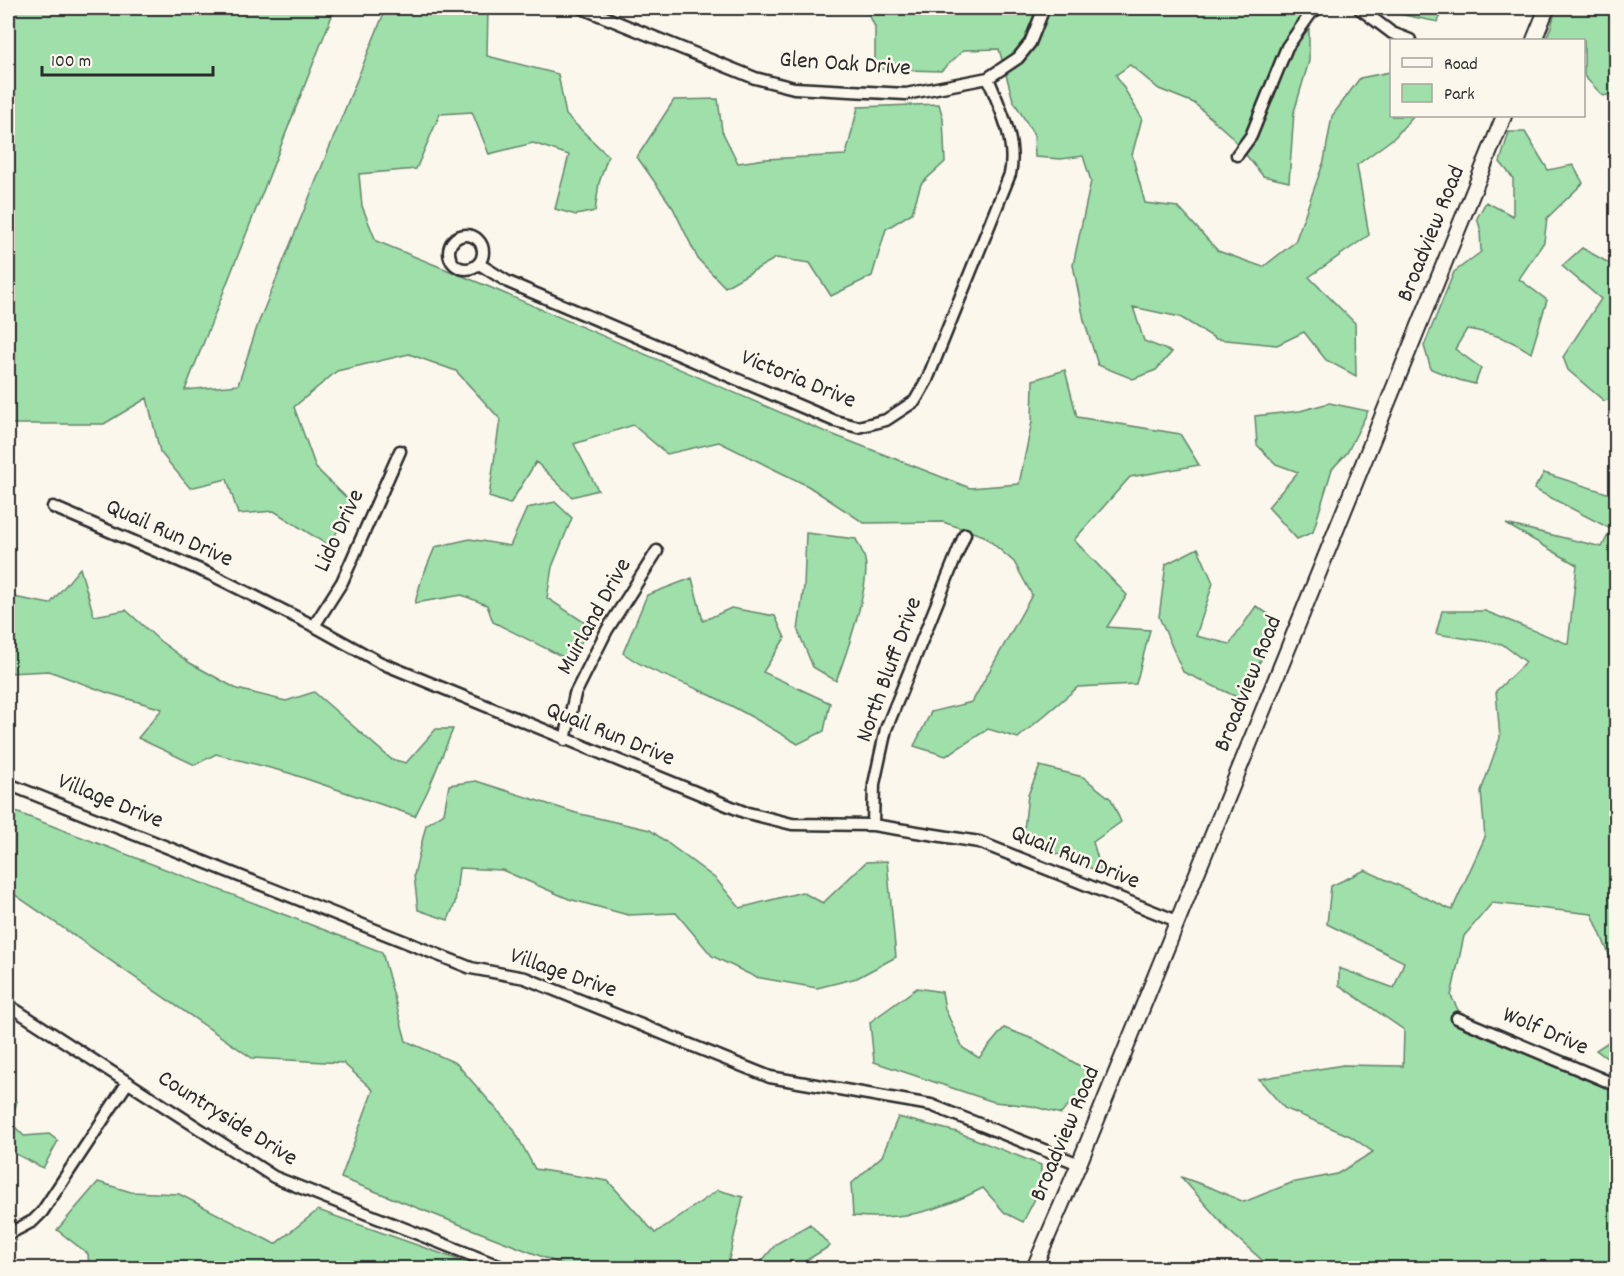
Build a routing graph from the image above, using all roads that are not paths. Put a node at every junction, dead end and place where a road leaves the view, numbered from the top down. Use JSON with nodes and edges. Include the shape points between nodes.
{"nodes":[{"id":1,"x":582,"y":8,"type":"edge"},
{"id":2,"x":1044,"y":8,"type":"edge"},
{"id":3,"x":1319,"y":8,"type":"edge"},
{"id":4,"x":1359,"y":8,"type":"edge"},
{"id":5,"x":1547,"y":8,"type":"edge"},
{"id":6,"x":1407,"y":39,"type":"edge"},
{"id":7,"x":1534,"y":39,"type":"edge"},
{"id":8,"x":988,"y":78,"type":"junction"},
{"id":9,"x":1504,"y":117,"type":"edge"},
{"id":10,"x":1237,"y":155,"type":"dead end"},
{"id":11,"x":479,"y":264,"type":"dead end"},
{"id":12,"x":400,"y":452,"type":"dead end"},
{"id":13,"x":53,"y":507,"type":"dead end"},
{"id":14,"x":965,"y":534,"type":"dead end"},
{"id":15,"x":657,"y":551,"type":"dead end"},
{"id":16,"x":314,"y":626,"type":"junction"},
{"id":17,"x":565,"y":740,"type":"junction"},
{"id":18,"x":8,"y":783,"type":"edge"},
{"id":19,"x":873,"y":825,"type":"junction"},
{"id":20,"x":1177,"y":921,"type":"junction"},
{"id":21,"x":8,"y":1005,"type":"edge"},
{"id":22,"x":1457,"y":1018,"type":"dead end"},
{"id":23,"x":128,"y":1082,"type":"junction"},
{"id":24,"x":1617,"y":1085,"type":"edge"},
{"id":25,"x":1079,"y":1164,"type":"junction"},
{"id":26,"x":12,"y":1232,"type":"dead end"},
{"id":27,"x":504,"y":1269,"type":"edge"},
{"id":28,"x":1034,"y":1269,"type":"edge"}],
"edges":[{"from":1,"to":8,"type":"street","name":"Glen Oak Drive","via":[[755,78],[794,88],[906,94]]},
{"from":2,"to":8,"type":"street","name":"Glen Oak Drive","via":[[1024,51]]},
{"from":3,"to":10,"type":"street","via":[[1311,13],[1287,47],[1251,136]]},
{"from":4,"to":6,"type":"street","via":[[1392,33]]},
{"from":5,"to":7,"type":"main road"},
{"from":8,"to":11,"type":"street","name":"Victoria Drive","via":[[1009,135],[1013,163],[1010,174],[927,380],[915,401],[886,420],[858,427],[835,421],[508,282]]},
{"from":9,"to":20,"type":"main road","name":"Broadview Road"},
{"from":12,"to":16,"type":"street","name":"Lido Drive","via":[[342,582]]},
{"from":13,"to":16,"type":"street","name":"Quail Run Drive","via":[[212,575]]},
{"from":14,"to":19,"type":"street","name":"North Bluff Drive","via":[[886,729],[874,784]]},
{"from":15,"to":17,"type":"street","name":"Muirland Drive","via":[[607,630],[575,694]]},
{"from":16,"to":17,"type":"street","name":"Quail Run Drive","via":[[379,662]]},
{"from":17,"to":19,"type":"street","name":"Quail Run Drive","via":[[744,812],[792,824]]},
{"from":18,"to":25,"type":"street","name":"Village Drive","via":[[471,968],[525,978],[770,1077],[931,1106]]},
{"from":19,"to":20,"type":"street","name":"Quail Run Drive","via":[[979,842]]},
{"from":20,"to":25,"type":"main road","name":"Broadview Road"},
{"from":21,"to":23,"type":"street","name":"Countryside Drive"},
{"from":22,"to":24,"type":"street","name":"Wolf Drive"},
{"from":23,"to":26,"type":"street","via":[[42,1212]]},
{"from":23,"to":27,"type":"street","name":"Countryside Drive","via":[[274,1177]]},
{"from":25,"to":28,"type":"main road","name":"Broadview Road"}]}
